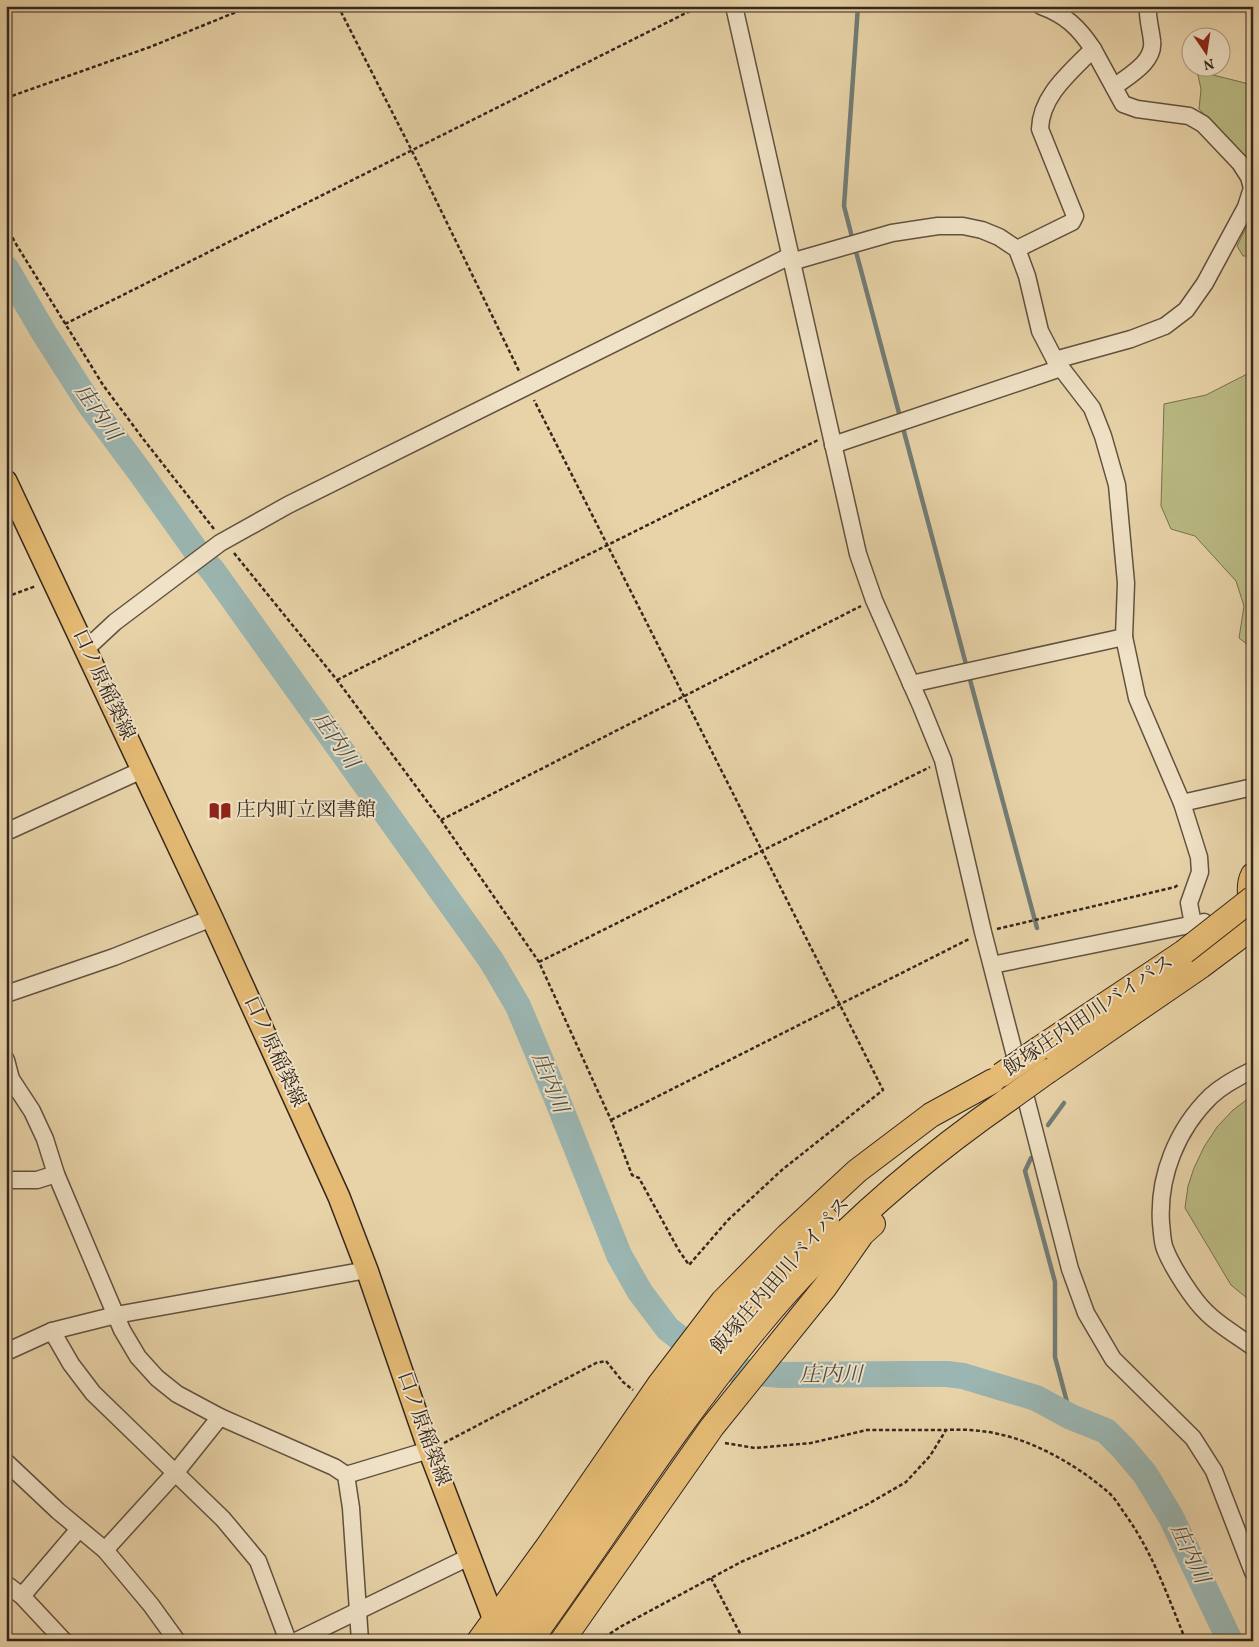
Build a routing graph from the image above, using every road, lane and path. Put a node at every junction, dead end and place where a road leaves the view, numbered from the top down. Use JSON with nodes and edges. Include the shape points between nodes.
{"nodes":[{"id":1,"x":251,"y":6,"type":"edge"},
{"id":2,"x":338,"y":6,"type":"edge"},
{"id":3,"x":700,"y":6,"type":"edge"},
{"id":4,"x":734,"y":6,"type":"edge"},
{"id":5,"x":1041,"y":6,"type":"edge"},
{"id":6,"x":1148,"y":6,"type":"edge"},
{"id":7,"x":1093,"y":49,"type":"junction"},
{"id":8,"x":1114,"y":87,"type":"junction"},
{"id":9,"x":6,"y":98,"type":"edge"},
{"id":10,"x":412,"y":150,"type":"junction"},
{"id":11,"x":6,"y":226,"type":"edge"},
{"id":12,"x":1017,"y":249,"type":"junction"},
{"id":13,"x":790,"y":259,"type":"junction"},
{"id":14,"x":65,"y":324,"type":"junction"},
{"id":15,"x":1058,"y":364,"type":"junction"},
{"id":16,"x":527,"y":387,"type":"junction"},
{"id":17,"x":832,"y":439,"type":"junction"},
{"id":18,"x":6,"y":481,"type":"edge"},
{"id":19,"x":221,"y":542,"type":"junction"},
{"id":20,"x":606,"y":545,"type":"junction"},
{"id":21,"x":42,"y":584,"type":"dead end"},
{"id":22,"x":6,"y":597,"type":"edge"},
{"id":23,"x":874,"y":600,"type":"junction"},
{"id":24,"x":1124,"y":637,"type":"junction"},
{"id":25,"x":86,"y":649,"type":"junction"},
{"id":26,"x":337,"y":680,"type":"junction"},
{"id":27,"x":912,"y":684,"type":"junction"},
{"id":28,"x":684,"y":696,"type":"junction"},
{"id":29,"x":942,"y":760,"type":"junction"},
{"id":30,"x":142,"y":770,"type":"junction"},
{"id":31,"x":1253,"y":787,"type":"edge"},
{"id":32,"x":1182,"y":803,"type":"junction"},
{"id":33,"x":440,"y":820,"type":"junction"},
{"id":34,"x":6,"y":832,"type":"edge"},
{"id":35,"x":762,"y":850,"type":"junction"},
{"id":36,"x":1253,"y":875,"type":"edge"},
{"id":37,"x":1185,"y":879,"type":"dead end"},
{"id":38,"x":1253,"y":898,"type":"edge"},
{"id":39,"x":1253,"y":912,"type":"edge"},
{"id":40,"x":212,"y":918,"type":"junction"},
{"id":41,"x":1193,"y":924,"type":"junction"},
{"id":42,"x":1253,"y":927,"type":"edge"},
{"id":43,"x":983,"y":932,"type":"junction"},
{"id":44,"x":1193,"y":959,"type":"junction"},
{"id":45,"x":539,"y":962,"type":"junction"},
{"id":46,"x":992,"y":965,"type":"junction"},
{"id":47,"x":6,"y":994,"type":"edge"},
{"id":48,"x":840,"y":1004,"type":"junction"},
{"id":49,"x":6,"y":1060,"type":"edge"},
{"id":50,"x":1253,"y":1070,"type":"edge"},
{"id":51,"x":997,"y":1078,"type":"junction"},
{"id":52,"x":9,"y":1081,"type":"edge"},
{"id":53,"x":990,"y":1112,"type":"junction"},
{"id":54,"x":611,"y":1120,"type":"junction"},
{"id":55,"x":56,"y":1174,"type":"junction"},
{"id":56,"x":6,"y":1180,"type":"edge"},
{"id":57,"x":367,"y":1270,"type":"junction"},
{"id":58,"x":116,"y":1316,"type":"junction"},
{"id":59,"x":751,"y":1319,"type":"junction"},
{"id":60,"x":52,"y":1331,"type":"junction"},
{"id":61,"x":1253,"y":1347,"type":"edge"},
{"id":62,"x":6,"y":1352,"type":"edge"},
{"id":63,"x":666,"y":1398,"type":"junction"},
{"id":64,"x":220,"y":1417,"type":"junction"},
{"id":65,"x":946,"y":1430,"type":"junction"},
{"id":66,"x":714,"y":1434,"type":"junction"},
{"id":67,"x":429,"y":1450,"type":"junction"},
{"id":68,"x":6,"y":1462,"type":"edge"},
{"id":69,"x":176,"y":1472,"type":"junction"},
{"id":70,"x":346,"y":1475,"type":"junction"},
{"id":71,"x":79,"y":1529,"type":"junction"},
{"id":72,"x":105,"y":1550,"type":"junction"},
{"id":73,"x":469,"y":1557,"type":"junction"},
{"id":74,"x":1253,"y":1572,"type":"edge"},
{"id":75,"x":711,"y":1578,"type":"junction"},
{"id":76,"x":6,"y":1584,"type":"edge"},
{"id":77,"x":22,"y":1596,"type":"junction"},
{"id":78,"x":543,"y":1606,"type":"junction"},
{"id":79,"x":357,"y":1612,"type":"junction"},
{"id":80,"x":500,"y":1634,"type":"edge"},
{"id":81,"x":64,"y":1641,"type":"edge"},
{"id":82,"x":177,"y":1641,"type":"edge"},
{"id":83,"x":288,"y":1641,"type":"edge"},
{"id":84,"x":296,"y":1641,"type":"edge"},
{"id":85,"x":360,"y":1641,"type":"edge"},
{"id":86,"x":479,"y":1641,"type":"edge"},
{"id":87,"x":530,"y":1641,"type":"edge"},
{"id":88,"x":562,"y":1641,"type":"edge"},
{"id":89,"x":599,"y":1641,"type":"edge"},
{"id":90,"x":744,"y":1641,"type":"edge"},
{"id":91,"x":1186,"y":1641,"type":"edge"}],
"edges":[{"from":1,"to":9,"type":"path","via":[[150,47]]},
{"from":2,"to":10,"type":"path"},
{"from":3,"to":10,"type":"path"},
{"from":4,"to":13,"type":"street"},
{"from":5,"to":7,"type":"street","via":[[1080,30]]},
{"from":6,"to":8,"type":"street","via":[[1152,51],[1145,62]]},
{"from":7,"to":8,"type":"street"},
{"from":7,"to":12,"type":"street","via":[[1047,100],[1040,118],[1040,128],[1076,216],[1072,222]]},
{"from":8,"to":15,"type":"street","via":[[1123,104],[1130,108],[1189,116],[1203,124],[1240,163],[1252,188],[1246,207],[1205,283],[1186,310],[1165,326]]},
{"from":10,"to":14,"type":"path"},
{"from":10,"to":16,"type":"path"},
{"from":11,"to":14,"type":"path"},
{"from":12,"to":13,"type":"street","via":[[982,230],[938,226],[892,233]]},
{"from":12,"to":15,"type":"street","via":[[1040,331]]},
{"from":13,"to":16,"type":"street"},
{"from":13,"to":17,"type":"street"},
{"from":14,"to":19,"type":"path","via":[[115,401]]},
{"from":15,"to":17,"type":"street"},
{"from":15,"to":24,"type":"street","via":[[1092,408],[1117,485],[1126,583]]},
{"from":16,"to":19,"type":"street","via":[[288,505]]},
{"from":16,"to":20,"type":"path"},
{"from":17,"to":20,"type":"path"},
{"from":17,"to":23,"type":"street","via":[[858,554]]},
{"from":18,"to":25,"type":"main road","name":"口ノ原稲築線"},
{"from":19,"to":25,"type":"street","via":[[115,622]]},
{"from":19,"to":26,"type":"path"},
{"from":20,"to":26,"type":"path"},
{"from":20,"to":28,"type":"path"},
{"from":21,"to":22,"type":"path"},
{"from":23,"to":27,"type":"street"},
{"from":23,"to":28,"type":"path"},
{"from":24,"to":27,"type":"street"},
{"from":24,"to":32,"type":"street","via":[[1137,698]]},
{"from":25,"to":30,"type":"main road","name":"口ノ原稲築線"},
{"from":26,"to":33,"type":"path"},
{"from":27,"to":29,"type":"street"},
{"from":28,"to":33,"type":"path"},
{"from":28,"to":35,"type":"path"},
{"from":29,"to":35,"type":"path"},
{"from":29,"to":43,"type":"street"},
{"from":30,"to":34,"type":"street"},
{"from":30,"to":40,"type":"main road","name":"口ノ原稲築線"},
{"from":31,"to":32,"type":"street"},
{"from":32,"to":41,"type":"street","via":[[1199,856],[1200,872],[1189,903]]},
{"from":33,"to":45,"type":"path"},
{"from":35,"to":45,"type":"path"},
{"from":35,"to":48,"type":"path"},
{"from":36,"to":39,"type":"highway","via":[[1250,895]]},
{"from":37,"to":43,"type":"path","via":[[1175,887]]},
{"from":38,"to":44,"type":"highway","name":"飯塚庄内田川バイパス","bridge":true},
{"from":39,"to":41,"type":"street"},
{"from":40,"to":47,"type":"street","via":[[114,957]]},
{"from":40,"to":57,"type":"main road","name":"口ノ原稲築線","via":[[339,1197]]},
{"from":41,"to":46,"type":"street"},
{"from":42,"to":44,"type":"highway","name":"飯塚庄内田川バイパス"},
{"from":43,"to":46,"type":"street"},
{"from":43,"to":48,"type":"path"},
{"from":44,"to":51,"type":"highway","name":"飯塚庄内田川バイパス","bridge":true,"via":[[1040,1048]]},
{"from":44,"to":53,"type":"highway","name":"飯塚庄内田川バイパス","bridge":true},
{"from":45,"to":54,"type":"path"},
{"from":46,"to":74,"type":"street","via":[[1070,1269],[1086,1313],[1113,1359],[1193,1438],[1214,1471]]},
{"from":48,"to":54,"type":"path"},
{"from":48,"to":54,"type":"path","via":[[884,1090],[784,1168],[728,1220],[689,1265],[639,1178],[632,1175]]},
{"from":49,"to":52,"type":"street"},
{"from":50,"to":61,"type":"street","via":[[1235,1078],[1211,1096],[1188,1123],[1172,1153],[1160,1203],[1165,1249],[1191,1294],[1207,1313]]},
{"from":51,"to":59,"type":"highway","name":"飯塚庄内田川バイパス","via":[[858,1189],[805,1242]]},
{"from":51,"to":63,"type":"highway","via":[[931,1115],[857,1171],[787,1236],[723,1301]]},
{"from":52,"to":55,"type":"street","via":[[32,1110],[46,1139]]},
{"from":53,"to":59,"type":"highway","name":"飯塚庄内田川バイパス","via":[[908,1175]]},
{"from":53,"to":66,"type":"highway","via":[[862,1234]]},
{"from":55,"to":56,"type":"street","via":[[37,1180]]},
{"from":55,"to":58,"type":"street"},
{"from":57,"to":58,"type":"street"},
{"from":57,"to":67,"type":"main road","name":"口ノ原稲築線"},
{"from":58,"to":60,"type":"street"},
{"from":58,"to":64,"type":"street","via":[[138,1357],[156,1378]]},
{"from":59,"to":63,"type":"highway","name":"飯塚庄内田川バイパス"},
{"from":60,"to":62,"type":"street"},
{"from":60,"to":69,"type":"street","via":[[92,1393]]},
{"from":63,"to":67,"type":"path","via":[[623,1382],[606,1361],[596,1363]]},
{"from":63,"to":78,"type":"highway","name":"飯塚庄内田川バイパス"},
{"from":63,"to":80,"type":"highway","via":[[548,1546]]},
{"from":64,"to":69,"type":"street"},
{"from":64,"to":70,"type":"street"},
{"from":65,"to":66,"type":"path","via":[[866,1430],[811,1443],[755,1448]]},
{"from":65,"to":75,"type":"path","via":[[930,1456],[906,1482],[868,1504]]},
{"from":65,"to":91,"type":"path","via":[[989,1431],[1029,1443],[1069,1462],[1110,1494],[1138,1533],[1155,1565]]},
{"from":66,"to":88,"type":"highway"},
{"from":67,"to":70,"type":"street"},
{"from":67,"to":73,"type":"main road","name":"口ノ原稲築線"},
{"from":68,"to":71,"type":"street"},
{"from":69,"to":72,"type":"street"},
{"from":69,"to":83,"type":"street","via":[[223,1519],[258,1561]]},
{"from":70,"to":79,"type":"street"},
{"from":71,"to":72,"type":"street"},
{"from":71,"to":77,"type":"street"},
{"from":72,"to":82,"type":"street","via":[[151,1604]]},
{"from":73,"to":79,"type":"street"},
{"from":73,"to":80,"type":"main road","name":"口ノ原稲築線"},
{"from":75,"to":89,"type":"path"},
{"from":75,"to":90,"type":"path"},
{"from":76,"to":77,"type":"street"},
{"from":77,"to":81,"type":"street"},
{"from":78,"to":80,"type":"highway","name":"飯塚庄内田川バイパス"},
{"from":78,"to":87,"type":"highway","name":"飯塚庄内田川バイパス"},
{"from":79,"to":84,"type":"street"},
{"from":79,"to":85,"type":"street"},
{"from":80,"to":86,"type":"highway"}]}
